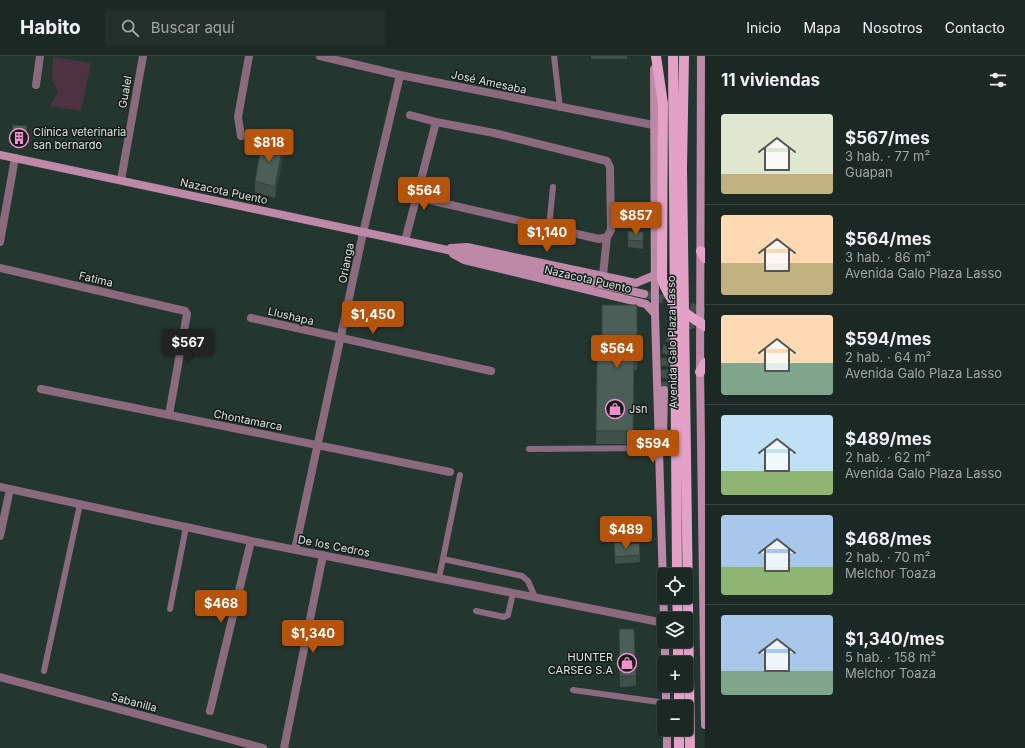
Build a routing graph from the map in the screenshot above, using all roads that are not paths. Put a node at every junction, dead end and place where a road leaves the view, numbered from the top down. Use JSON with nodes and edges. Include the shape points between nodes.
{"nodes":[{"id":1,"x":40,"y":56,"type":"edge"},
{"id":2,"x":143,"y":56,"type":"edge"},
{"id":3,"x":249,"y":56,"type":"edge"},
{"id":4,"x":320,"y":56,"type":"edge"},
{"id":5,"x":554,"y":56,"type":"edge"},
{"id":6,"x":655,"y":56,"type":"edge"},
{"id":7,"x":673,"y":56,"type":"edge"},
{"id":8,"x":684,"y":56,"type":"edge"},
{"id":9,"x":701,"y":56,"type":"edge"},
{"id":10,"x":338,"y":58,"type":"edge"},
{"id":11,"x":400,"y":75,"type":"junction"},
{"id":12,"x":36,"y":85,"type":"dead end"},
{"id":13,"x":560,"y":108,"type":"junction"},
{"id":14,"x":410,"y":115,"type":"dead end"},
{"id":15,"x":703,"y":119,"type":"edge"},
{"id":16,"x":436,"y":122,"type":"junction"},
{"id":17,"x":654,"y":125,"type":"junction"},
{"id":18,"x":241,"y":136,"type":"dead end"},
{"id":19,"x":0,"y":155,"type":"edge"},
{"id":20,"x":15,"y":158,"type":"junction"},
{"id":21,"x":121,"y":180,"type":"junction"},
{"id":22,"x":553,"y":187,"type":"dead end"},
{"id":23,"x":416,"y":197,"type":"junction"},
{"id":24,"x":549,"y":227,"type":"junction"},
{"id":25,"x":363,"y":233,"type":"junction"},
{"id":26,"x":607,"y":237,"type":"junction"},
{"id":27,"x":406,"y":241,"type":"junction"},
{"id":28,"x":0,"y":242,"type":"edge"},
{"id":29,"x":443,"y":249,"type":"junction"},
{"id":30,"x":703,"y":254,"type":"edge"},
{"id":31,"x":0,"y":268,"type":"edge"},
{"id":32,"x":603,"y":275,"type":"junction"},
{"id":33,"x":655,"y":275,"type":"junction"},
{"id":34,"x":644,"y":294,"type":"tunnel mouth"},
{"id":35,"x":655,"y":314,"type":"junction"},
{"id":36,"x":251,"y":318,"type":"dead end"},
{"id":37,"x":705,"y":326,"type":"edge"},
{"id":38,"x":342,"y":339,"type":"junction"},
{"id":39,"x":703,"y":368,"type":"edge"},
{"id":40,"x":491,"y":371,"type":"dead end"},
{"id":41,"x":41,"y":389,"type":"dead end"},
{"id":42,"x":664,"y":390,"type":"tunnel mouth"},
{"id":43,"x":169,"y":415,"type":"junction"},
{"id":44,"x":319,"y":445,"type":"junction"},
{"id":45,"x":658,"y":448,"type":"junction"},
{"id":46,"x":529,"y":449,"type":"dead end"},
{"id":47,"x":703,"y":470,"type":"edge"},
{"id":48,"x":450,"y":472,"type":"dead end"},
{"id":49,"x":460,"y":475,"type":"dead end"},
{"id":50,"x":0,"y":487,"type":"edge"},
{"id":51,"x":10,"y":489,"type":"junction"},
{"id":52,"x":704,"y":499,"type":"edge"},
{"id":53,"x":80,"y":504,"type":"junction"},
{"id":54,"x":186,"y":527,"type":"junction"},
{"id":55,"x":0,"y":536,"type":"edge"},
{"id":56,"x":662,"y":538,"type":"junction"},
{"id":57,"x":251,"y":541,"type":"junction"},
{"id":58,"x":295,"y":550,"type":"junction"},
{"id":59,"x":323,"y":556,"type":"junction"},
{"id":60,"x":443,"y":559,"type":"junction"},
{"id":61,"x":677,"y":568,"type":"edge"},
{"id":62,"x":439,"y":578,"type":"junction"},
{"id":63,"x":512,"y":593,"type":"junction"},
{"id":64,"x":535,"y":597,"type":"junction"},
{"id":65,"x":170,"y":609,"type":"dead end"},
{"id":66,"x":476,"y":611,"type":"dead end"},
{"id":67,"x":664,"y":612,"type":"edge"},
{"id":68,"x":657,"y":622,"type":"edge"},
{"id":69,"x":705,"y":630,"type":"edge"},
{"id":70,"x":44,"y":671,"type":"dead end"},
{"id":71,"x":0,"y":677,"type":"edge"},
{"id":72,"x":573,"y":690,"type":"dead end"},
{"id":73,"x":657,"y":704,"type":"edge"},
{"id":74,"x":210,"y":711,"type":"dead end"},
{"id":75,"x":705,"y":725,"type":"edge"},
{"id":76,"x":667,"y":736,"type":"edge"},
{"id":77,"x":679,"y":736,"type":"edge"},
{"id":78,"x":263,"y":748,"type":"edge"},
{"id":79,"x":284,"y":748,"type":"edge"},
{"id":80,"x":667,"y":748,"type":"edge"},
{"id":81,"x":679,"y":748,"type":"edge"},
{"id":82,"x":690,"y":748,"type":"edge"}],
"edges":[{"from":1,"to":12,"type":"street"},
{"from":2,"to":21,"type":"street","name":"Gualel"},
{"from":3,"to":18,"type":"street","via":[[238,117]]},
{"from":4,"to":10,"type":"street","name":"José Amesaba"},
{"from":5,"to":13,"type":"lane"},
{"from":6,"to":17,"type":"main road","name":"Avenida Galo Plaza Lasso"},
{"from":6,"to":37,"type":"main road","bridge":true,"via":[[663,104],[662,279],[669,298]]},
{"from":7,"to":61,"type":"main road","name":"Avenida Galo Plaza Lasso"},
{"from":8,"to":82,"type":"main road","name":"Avenida Galo Plaza Lasso","via":[[682,168]]},
{"from":9,"to":15,"type":"main road"},
{"from":10,"to":11,"type":"street","name":"José Amesaba"},
{"from":11,"to":13,"type":"street","name":"José Amesaba"},
{"from":11,"to":25,"type":"street","name":"Orianga"},
{"from":13,"to":17,"type":"street","name":"José Amesaba"},
{"from":14,"to":16,"type":"street"},
{"from":15,"to":30,"type":"main road"},
{"from":16,"to":23,"type":"street"},
{"from":16,"to":26,"type":"street","via":[[494,133],[607,161],[610,168],[611,230]]},
{"from":17,"to":33,"type":"main road","name":"Avenida Galo Plaza Lasso"},
{"from":19,"to":20,"type":"main road","name":"Nazacota Puento"},
{"from":20,"to":21,"type":"main road","name":"Nazacota Puento"},
{"from":20,"to":28,"type":"street"},
{"from":21,"to":25,"type":"main road","name":"Nazacota Puento"},
{"from":22,"to":24,"type":"lane"},
{"from":23,"to":24,"type":"street"},
{"from":23,"to":27,"type":"street"},
{"from":24,"to":26,"type":"street","via":[[599,239]]},
{"from":25,"to":27,"type":"main road","name":"Nazacota Puento"},
{"from":25,"to":38,"type":"street","name":"Orianga"},
{"from":26,"to":32,"type":"street"},
{"from":27,"to":29,"type":"main road","name":"Nazacota Puento"},
{"from":29,"to":32,"type":"main road","via":[[468,247]]},
{"from":29,"to":34,"type":"main road","name":"Nazacota Puento"},
{"from":29,"to":35,"type":"main road","name":"Nazacota Puento","via":[[464,260],[646,304]]},
{"from":30,"to":39,"type":"main road"},
{"from":31,"to":43,"type":"street","name":"Fatima","via":[[186,312]]},
{"from":32,"to":33,"type":"main road","via":[[636,282]]},
{"from":33,"to":35,"type":"main road","name":"Avenida Galo Plaza Lasso"},
{"from":35,"to":45,"type":"main road","name":"Avenida Galo Plaza Lasso"},
{"from":36,"to":38,"type":"street","name":"Llushapa"},
{"from":38,"to":40,"type":"street","name":"Llushapa"},
{"from":38,"to":44,"type":"street","name":"Orianga"},
{"from":39,"to":47,"type":"main road"},
{"from":41,"to":43,"type":"street","name":"Chontamarca"},
{"from":42,"to":56,"type":"main road"},
{"from":43,"to":44,"type":"street","name":"Chontamarca"},
{"from":44,"to":48,"type":"street","name":"Chontamarca"},
{"from":44,"to":58,"type":"street","name":"Orianga"},
{"from":45,"to":46,"type":"lane"},
{"from":45,"to":56,"type":"main road","name":"Avenida Galo Plaza Lasso"},
{"from":47,"to":52,"type":"main road"},
{"from":49,"to":60,"type":"lane"},
{"from":50,"to":51,"type":"street","name":"De los Cedros"},
{"from":51,"to":53,"type":"street","name":"De los Cedros"},
{"from":51,"to":55,"type":"street"},
{"from":52,"to":69,"type":"main road"},
{"from":53,"to":54,"type":"street","name":"De los Cedros"},
{"from":53,"to":70,"type":"lane"},
{"from":54,"to":57,"type":"street","name":"De los Cedros"},
{"from":54,"to":65,"type":"lane"},
{"from":56,"to":67,"type":"main road","name":"Avenida Galo Plaza Lasso"},
{"from":57,"to":58,"type":"street","name":"De los Cedros"},
{"from":57,"to":74,"type":"street"},
{"from":58,"to":59,"type":"street","name":"De los Cedros"},
{"from":59,"to":62,"type":"street","name":"De los Cedros"},
{"from":59,"to":79,"type":"street"},
{"from":60,"to":62,"type":"lane"},
{"from":60,"to":64,"type":"lane","via":[[522,576],[528,581]]},
{"from":62,"to":63,"type":"street","name":"De los Cedros"},
{"from":63,"to":64,"type":"street","name":"De los Cedros"},
{"from":63,"to":66,"type":"lane","via":[[508,615],[504,617]]},
{"from":64,"to":68,"type":"street","name":"De los Cedros"},
{"from":69,"to":75,"type":"main road"},
{"from":71,"to":78,"type":"street","name":"Sabanilla"},
{"from":72,"to":73,"type":"lane"},
{"from":76,"to":80,"type":"main road"},
{"from":77,"to":81,"type":"main road"}]}
